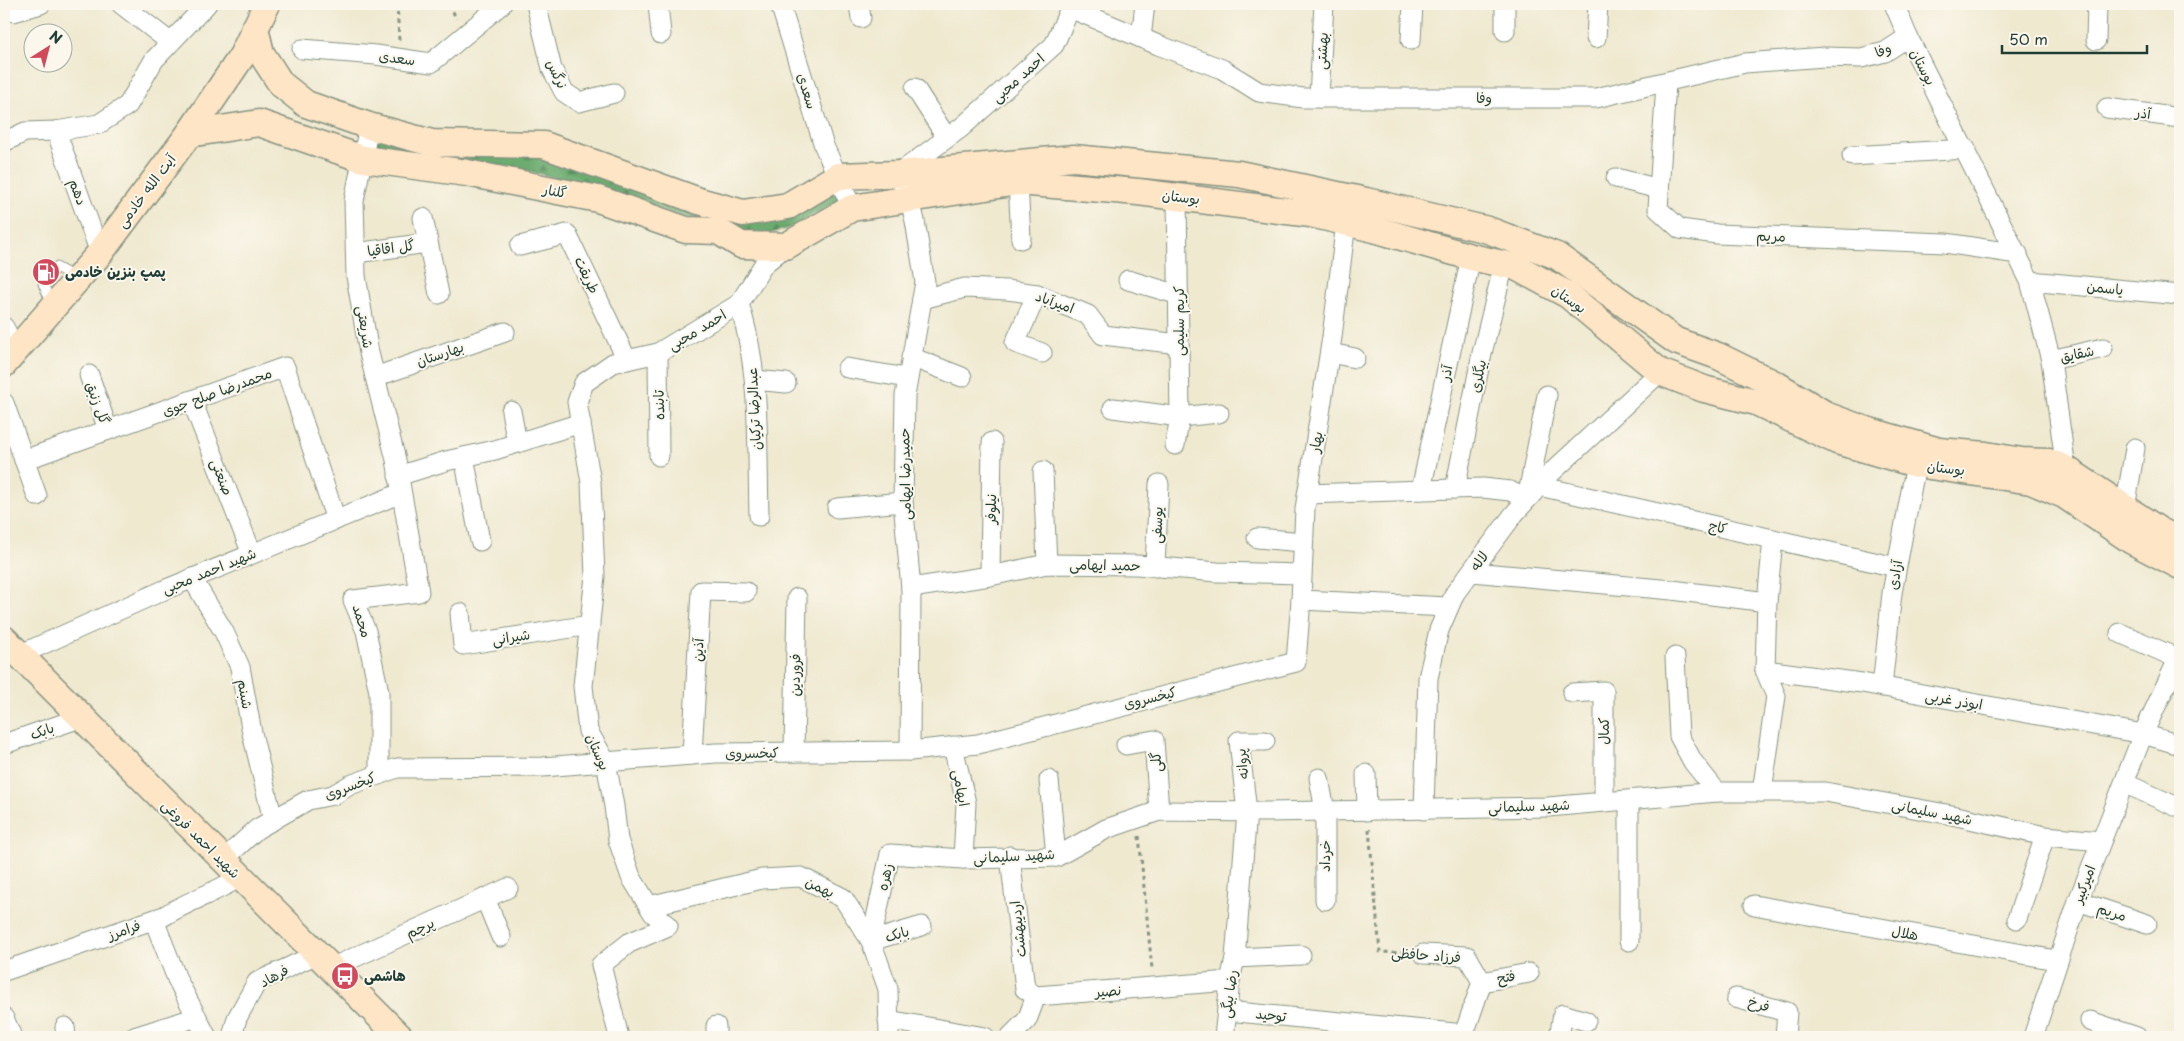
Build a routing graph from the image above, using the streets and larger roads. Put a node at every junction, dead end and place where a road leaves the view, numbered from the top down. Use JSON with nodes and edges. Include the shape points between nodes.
{"nodes":[{"id":1,"x":4,"y":4,"type":"edge"},
{"id":2,"x":42,"y":4,"type":"edge"},
{"id":3,"x":121,"y":4,"type":"edge"},
{"id":4,"x":207,"y":4,"type":"edge"},
{"id":5,"x":267,"y":4,"type":"edge"},
{"id":6,"x":502,"y":4,"type":"edge"},
{"id":7,"x":536,"y":4,"type":"edge"},
{"id":8,"x":658,"y":4,"type":"edge"},
{"id":9,"x":780,"y":4,"type":"edge"},
{"id":10,"x":1145,"y":4,"type":"edge"},
{"id":11,"x":1324,"y":4,"type":"edge"},
{"id":12,"x":1413,"y":4,"type":"edge"},
{"id":13,"x":1506,"y":4,"type":"edge"},
{"id":14,"x":1598,"y":4,"type":"edge"},
{"id":15,"x":1894,"y":4,"type":"edge"},
{"id":16,"x":2097,"y":4,"type":"edge"},
{"id":17,"x":1071,"y":6,"type":"edge"},
{"id":18,"x":255,"y":28,"type":"junction"},
{"id":19,"x":1505,"y":31,"type":"dead end"},
{"id":20,"x":661,"y":34,"type":"dead end"},
{"id":21,"x":1908,"y":37,"type":"junction"},
{"id":22,"x":1141,"y":38,"type":"junction"},
{"id":23,"x":1596,"y":38,"type":"dead end"},
{"id":24,"x":1411,"y":40,"type":"dead end"},
{"id":25,"x":2096,"y":40,"type":"dead end"},
{"id":26,"x":170,"y":42,"type":"junction"},
{"id":27,"x":302,"y":49,"type":"dead end"},
{"id":28,"x":1666,"y":83,"type":"junction"},
{"id":29,"x":915,"y":88,"type":"dead end"},
{"id":30,"x":614,"y":93,"type":"dead end"},
{"id":31,"x":1319,"y":98,"type":"junction"},
{"id":32,"x":2107,"y":108,"type":"dead end"},
{"id":33,"x":2180,"y":118,"type":"edge"},
{"id":34,"x":369,"y":126,"type":"junction"},
{"id":35,"x":56,"y":131,"type":"junction"},
{"id":36,"x":189,"y":134,"type":"junction"},
{"id":37,"x":947,"y":138,"type":"junction"},
{"id":38,"x":4,"y":142,"type":"edge"},
{"id":39,"x":1966,"y":149,"type":"junction"},
{"id":40,"x":1852,"y":156,"type":"dead end"},
{"id":41,"x":363,"y":159,"type":"junction"},
{"id":42,"x":898,"y":174,"type":"junction"},
{"id":43,"x":838,"y":176,"type":"junction"},
{"id":44,"x":1616,"y":178,"type":"dead end"},
{"id":45,"x":1018,"y":182,"type":"junction"},
{"id":46,"x":1659,"y":189,"type":"junction"},
{"id":47,"x":1177,"y":197,"type":"junction"},
{"id":48,"x":910,"y":200,"type":"junction"},
{"id":49,"x":852,"y":208,"type":"junction"},
{"id":50,"x":423,"y":218,"type":"dead end"},
{"id":51,"x":1346,"y":222,"type":"junction"},
{"id":52,"x":1021,"y":239,"type":"dead end"},
{"id":53,"x":427,"y":243,"type":"junction"},
{"id":54,"x":520,"y":246,"type":"dead end"},
{"id":55,"x":786,"y":246,"type":"junction"},
{"id":56,"x":100,"y":253,"type":"junction"},
{"id":57,"x":356,"y":253,"type":"junction"},
{"id":58,"x":2018,"y":254,"type":"junction"},
{"id":59,"x":1471,"y":257,"type":"junction"},
{"id":60,"x":1504,"y":264,"type":"junction"},
{"id":61,"x":1128,"y":280,"type":"dead end"},
{"id":62,"x":2030,"y":281,"type":"junction"},
{"id":63,"x":439,"y":294,"type":"dead end"},
{"id":64,"x":1037,"y":294,"type":"junction"},
{"id":65,"x":1179,"y":295,"type":"junction"},
{"id":66,"x":2180,"y":295,"type":"edge"},
{"id":67,"x":922,"y":299,"type":"junction"},
{"id":68,"x":739,"y":304,"type":"junction"},
{"id":69,"x":4,"y":327,"type":"edge"},
{"id":70,"x":505,"y":332,"type":"dead end"},
{"id":71,"x":1179,"y":344,"type":"junction"},
{"id":72,"x":2103,"y":348,"type":"dead end"},
{"id":73,"x":658,"y":353,"type":"junction"},
{"id":74,"x":1042,"y":353,"type":"dead end"},
{"id":75,"x":1330,"y":353,"type":"junction"},
{"id":76,"x":10,"y":357,"type":"edge"},
{"id":77,"x":911,"y":357,"type":"junction"},
{"id":78,"x":1355,"y":358,"type":"dead end"},
{"id":79,"x":627,"y":360,"type":"junction"},
{"id":80,"x":2050,"y":360,"type":"junction"},
{"id":81,"x":848,"y":368,"type":"dead end"},
{"id":82,"x":1660,"y":372,"type":"junction"},
{"id":83,"x":89,"y":375,"type":"dead end"},
{"id":84,"x":374,"y":377,"type":"junction"},
{"id":85,"x":962,"y":377,"type":"dead end"},
{"id":86,"x":907,"y":378,"type":"junction"},
{"id":87,"x":754,"y":380,"type":"junction"},
{"id":88,"x":584,"y":383,"type":"joint"},
{"id":89,"x":786,"y":383,"type":"dead end"},
{"id":90,"x":1547,"y":395,"type":"dead end"},
{"id":91,"x":192,"y":401,"type":"junction"},
{"id":92,"x":4,"y":403,"type":"edge"},
{"id":93,"x":1113,"y":408,"type":"dead end"},
{"id":94,"x":511,"y":411,"type":"dead end"},
{"id":95,"x":1219,"y":413,"type":"dead end"},
{"id":96,"x":1180,"y":417,"type":"junction"},
{"id":97,"x":581,"y":423,"type":"junction"},
{"id":98,"x":108,"y":430,"type":"junction"},
{"id":99,"x":992,"y":442,"type":"dead end"},
{"id":100,"x":517,"y":443,"type":"junction"},
{"id":101,"x":1175,"y":445,"type":"dead end"},
{"id":102,"x":2135,"y":448,"type":"dead end"},
{"id":103,"x":659,"y":456,"type":"dead end"},
{"id":104,"x":464,"y":457,"type":"junction"},
{"id":105,"x":24,"y":460,"type":"junction"},
{"id":106,"x":1916,"y":464,"type":"junction"},
{"id":107,"x":2066,"y":469,"type":"junction"},
{"id":108,"x":1043,"y":470,"type":"dead end"},
{"id":109,"x":1159,"y":484,"type":"dead end"},
{"id":110,"x":400,"y":485,"type":"junction"},
{"id":111,"x":1454,"y":489,"type":"junction"},
{"id":112,"x":1421,"y":490,"type":"junction"},
{"id":113,"x":1533,"y":493,"type":"junction"},
{"id":114,"x":1307,"y":494,"type":"junction"},
{"id":115,"x":37,"y":496,"type":"dead end"},
{"id":116,"x":903,"y":502,"type":"junction"},
{"id":117,"x":837,"y":508,"type":"dead end"},
{"id":118,"x":2125,"y":509,"type":"junction"},
{"id":119,"x":759,"y":516,"type":"dead end"},
{"id":120,"x":336,"y":520,"type":"junction"},
{"id":121,"x":1257,"y":538,"type":"dead end"},
{"id":122,"x":1773,"y":539,"type":"junction"},
{"id":123,"x":2180,"y":540,"type":"edge"},
{"id":124,"x":480,"y":541,"type":"dead end"},
{"id":125,"x":1303,"y":542,"type":"junction"},
{"id":126,"x":252,"y":554,"type":"junction"},
{"id":127,"x":1047,"y":564,"type":"junction"},
{"id":128,"x":1155,"y":566,"type":"junction"},
{"id":129,"x":2180,"y":566,"type":"edge"},
{"id":130,"x":1896,"y":567,"type":"junction"},
{"id":131,"x":1472,"y":572,"type":"junction"},
{"id":132,"x":1301,"y":574,"type":"junction"},
{"id":133,"x":990,"y":576,"type":"junction"},
{"id":134,"x":192,"y":578,"type":"junction"},
{"id":135,"x":911,"y":588,"type":"junction"},
{"id":136,"x":746,"y":592,"type":"dead end"},
{"id":137,"x":797,"y":598,"type":"dead end"},
{"id":138,"x":1301,"y":600,"type":"junction"},
{"id":139,"x":1767,"y":602,"type":"junction"},
{"id":140,"x":1448,"y":608,"type":"junction"},
{"id":141,"x":460,"y":613,"type":"dead end"},
{"id":142,"x":590,"y":625,"type":"junction"},
{"id":143,"x":2120,"y":633,"type":"dead end"},
{"id":144,"x":9,"y":649,"type":"edge"},
{"id":145,"x":1675,"y":657,"type":"dead end"},
{"id":146,"x":2180,"y":657,"type":"edge"},
{"id":147,"x":1296,"y":662,"type":"joint"},
{"id":148,"x":1764,"y":670,"type":"junction"},
{"id":149,"x":1882,"y":687,"type":"junction"},
{"id":150,"x":1572,"y":693,"type":"dead end"},
{"id":151,"x":80,"y":718,"type":"junction"},
{"id":152,"x":2143,"y":734,"type":"junction"},
{"id":153,"x":1265,"y":741,"type":"dead end"},
{"id":154,"x":4,"y":744,"type":"edge"},
{"id":155,"x":2180,"y":744,"type":"edge"},
{"id":156,"x":1126,"y":745,"type":"dead end"},
{"id":157,"x":953,"y":746,"type":"junction"},
{"id":158,"x":910,"y":751,"type":"junction"},
{"id":159,"x":794,"y":752,"type":"junction"},
{"id":160,"x":692,"y":755,"type":"junction"},
{"id":161,"x":606,"y":762,"type":"junction"},
{"id":162,"x":1366,"y":774,"type":"dead end"},
{"id":163,"x":379,"y":775,"type":"junction"},
{"id":164,"x":1319,"y":778,"type":"dead end"},
{"id":165,"x":1049,"y":780,"type":"dead end"},
{"id":166,"x":2124,"y":784,"type":"junction"},
{"id":167,"x":1717,"y":792,"type":"junction"},
{"id":168,"x":1762,"y":792,"type":"junction"},
{"id":169,"x":1629,"y":800,"type":"junction"},
{"id":170,"x":1604,"y":802,"type":"junction"},
{"id":171,"x":2175,"y":806,"type":"dead end"},
{"id":172,"x":1367,"y":810,"type":"junction"},
{"id":173,"x":1424,"y":810,"type":"junction"},
{"id":174,"x":1159,"y":811,"type":"junction"},
{"id":175,"x":1325,"y":811,"type":"junction"},
{"id":176,"x":1247,"y":812,"type":"junction"},
{"id":177,"x":273,"y":820,"type":"junction"},
{"id":178,"x":2045,"y":836,"type":"junction"},
{"id":179,"x":2101,"y":841,"type":"junction"},
{"id":180,"x":1010,"y":856,"type":"junction"},
{"id":181,"x":1056,"y":857,"type":"junction"},
{"id":182,"x":963,"y":859,"type":"junction"},
{"id":183,"x":231,"y":869,"type":"junction"},
{"id":184,"x":508,"y":888,"type":"dead end"},
{"id":185,"x":484,"y":898,"type":"junction"},
{"id":186,"x":1325,"y":900,"type":"dead end"},
{"id":187,"x":2078,"y":901,"type":"junction"},
{"id":188,"x":1754,"y":905,"type":"dead end"},
{"id":189,"x":649,"y":906,"type":"junction"},
{"id":190,"x":2017,"y":919,"type":"dead end"},
{"id":191,"x":154,"y":920,"type":"junction"},
{"id":192,"x":2147,"y":924,"type":"dead end"},
{"id":193,"x":922,"y":926,"type":"dead end"},
{"id":194,"x":500,"y":938,"type":"dead end"},
{"id":195,"x":871,"y":941,"type":"junction"},
{"id":196,"x":1629,"y":941,"type":"dead end"},
{"id":197,"x":1423,"y":954,"type":"road end"},
{"id":198,"x":1301,"y":955,"type":"dead end"},
{"id":199,"x":1235,"y":958,"type":"junction"},
{"id":200,"x":2056,"y":960,"type":"junction"},
{"id":201,"x":324,"y":962,"type":"junction"},
{"id":202,"x":4,"y":971,"type":"edge"},
{"id":203,"x":1529,"y":973,"type":"dead end"},
{"id":204,"x":1230,"y":981,"type":"junction"},
{"id":205,"x":1482,"y":982,"type":"junction"},
{"id":206,"x":1036,"y":996,"type":"junction"},
{"id":207,"x":1736,"y":998,"type":"dead end"},
{"id":208,"x":1226,"y":1011,"type":"junction"},
{"id":209,"x":197,"y":1017,"type":"junction"},
{"id":210,"x":4,"y":1018,"type":"edge"},
{"id":211,"x":1586,"y":1021,"type":"dead end"},
{"id":212,"x":2090,"y":1021,"type":"dead end"},
{"id":213,"x":889,"y":1029,"type":"edge"},
{"id":214,"x":1464,"y":1036,"type":"edge"},
{"id":215,"x":12,"y":1037,"type":"edge"},
{"id":216,"x":134,"y":1037,"type":"edge"},
{"id":217,"x":207,"y":1037,"type":"edge"},
{"id":218,"x":232,"y":1037,"type":"edge"},
{"id":219,"x":400,"y":1037,"type":"edge"},
{"id":220,"x":619,"y":1037,"type":"edge"},
{"id":221,"x":985,"y":1037,"type":"edge"},
{"id":222,"x":1010,"y":1037,"type":"edge"},
{"id":223,"x":1224,"y":1037,"type":"edge"},
{"id":224,"x":1559,"y":1037,"type":"edge"},
{"id":225,"x":1785,"y":1037,"type":"edge"},
{"id":226,"x":2033,"y":1037,"type":"edge"},
{"id":227,"x":2137,"y":1037,"type":"edge"}],
"edges":[{"from":1,"to":2,"type":"street","via":[[14,12]]},
{"from":3,"to":26,"type":"street"},
{"from":4,"to":26,"type":"street"},
{"from":5,"to":18,"type":"street","name":"آیت الله خادمی"},
{"from":6,"to":27,"type":"street","name":"سعدی","via":[[430,63]]},
{"from":7,"to":30,"type":"street","name":"نرگس","via":[[552,69],[564,92],[579,102]]},
{"from":8,"to":20,"type":"street"},
{"from":9,"to":43,"type":"street","name":"سعدی","via":[[824,146]]},
{"from":10,"to":22,"type":"street"},
{"from":11,"to":31,"type":"street","name":"بهشتی"},
{"from":12,"to":24,"type":"street"},
{"from":13,"to":19,"type":"street"},
{"from":14,"to":23,"type":"street"},
{"from":15,"to":21,"type":"street","name":"بوستان"},
{"from":16,"to":25,"type":"street"},
{"from":17,"to":22,"type":"street","name":"وفا"},
{"from":17,"to":37,"type":"street","name":"احمد محبی","via":[[1054,46]]},
{"from":18,"to":34,"type":"street","via":[[261,53],[281,84],[306,104]]},
{"from":18,"to":36,"type":"street","name":"آیت الله خادمی","via":[[242,56]]},
{"from":21,"to":28,"type":"street","name":"وفا","via":[[1885,52],[1861,58],[1744,63]]},
{"from":21,"to":39,"type":"street","name":"بوستان"},
{"from":22,"to":31,"type":"street","name":"وفا","via":[[1222,69],[1258,92]]},
{"from":26,"to":35,"type":"street","via":[[154,60],[128,105],[100,124]]},
{"from":28,"to":31,"type":"street","name":"وفا","via":[[1596,98]]},
{"from":28,"to":46,"type":"street","name":"مریم"},
{"from":29,"to":37,"type":"street"},
{"from":32,"to":33,"type":"street","name":"آذر"},
{"from":34,"to":41,"type":"street","name":"شریعتی"},
{"from":34,"to":43,"type":"street","via":[[432,144],[544,145],[699,201],[743,213],[788,206]]},
{"from":35,"to":38,"type":"street","via":[[25,132]]},
{"from":35,"to":56,"type":"street","name":"دهم"},
{"from":36,"to":41,"type":"street","name":"گلنار","via":[[259,123]]},
{"from":36,"to":56,"type":"street","name":"آیت الله خادمی"},
{"from":37,"to":42,"type":"street","name":"احمد محبی"},
{"from":39,"to":40,"type":"street"},
{"from":39,"to":58,"type":"street","name":"بوستان"},
{"from":41,"to":55,"type":"street","name":"گلنار","via":[[467,173],[598,199],[686,230],[718,231],[741,244]]},
{"from":41,"to":57,"type":"street","name":"شریعتی","via":[[354,201]]},
{"from":42,"to":43,"type":"street"},
{"from":42,"to":48,"type":"street","name":"حمیدرضا ایهامی"},
{"from":42,"to":107,"type":"street","name":"بوستان","via":[[1074,158],[1239,174],[1488,230],[1557,256],[1676,341],[1718,356],[1777,385],[1828,416],[1939,451],[2049,462]]},
{"from":43,"to":49,"type":"street","name":"سعدی"},
{"from":44,"to":46,"type":"street"},
{"from":45,"to":47,"type":"street","name":"بوستان"},
{"from":45,"to":48,"type":"street","name":"بوستان"},
{"from":45,"to":52,"type":"street"},
{"from":46,"to":58,"type":"street","name":"مریم","via":[[1658,209],[1680,229],[1717,234],[1944,243]]},
{"from":47,"to":51,"type":"street","name":"بوستان","via":[[1311,214]]},
{"from":47,"to":65,"type":"street","name":"کریم سلیمی"},
{"from":48,"to":49,"type":"street"},
{"from":48,"to":67,"type":"street","name":"حمیدرضا ایهامی","via":[[925,282]]},
{"from":49,"to":55,"type":"street"},
{"from":50,"to":53,"type":"street","name":"گل اقاقیا"},
{"from":51,"to":59,"type":"street","name":"بوستان"},
{"from":51,"to":75,"type":"street","name":"بهار"},
{"from":53,"to":57,"type":"street","name":"گل اقاقیا"},
{"from":53,"to":63,"type":"street","name":"گل اقاقیا"},
{"from":54,"to":79,"type":"street","name":"طریقت","via":[[567,234]]},
{"from":55,"to":68,"type":"street","name":"احمد محبی","via":[[764,264]]},
{"from":56,"to":76,"type":"street","name":"آیت الله خادمی"},
{"from":57,"to":84,"type":"street","name":"شریعتی","via":[[356,276]]},
{"from":58,"to":62,"type":"street","name":"بوستان"},
{"from":59,"to":60,"type":"street","name":"بوستان"},
{"from":59,"to":112,"type":"street","name":"آذر"},
{"from":60,"to":82,"type":"street","name":"بوستان","via":[[1516,266],[1568,295]]},
{"from":60,"to":111,"type":"street","name":"بیگلری"},
{"from":61,"to":65,"type":"street"},
{"from":62,"to":66,"type":"street","name":"یاسمن"},
{"from":62,"to":80,"type":"street","name":"بوستان"},
{"from":64,"to":67,"type":"street","name":"امیرآباد","via":[[965,288]]},
{"from":64,"to":71,"type":"street","name":"امیرآباد","via":[[1088,315],[1104,335]]},
{"from":64,"to":74,"type":"street","via":[[1016,343]]},
{"from":65,"to":71,"type":"street","name":"کریم سلیمی"},
{"from":67,"to":77,"type":"street","name":"حمیدرضا ایهامی"},
{"from":68,"to":73,"type":"street","name":"احمد محبی"},
{"from":68,"to":87,"type":"street","name":"عبدالرضا ترکیان"},
{"from":69,"to":76,"type":"street"},
{"from":70,"to":84,"type":"street","name":"بهارستان"},
{"from":71,"to":96,"type":"street","name":"کریم سلیمی"},
{"from":72,"to":80,"type":"street","name":"شقایق"},
{"from":73,"to":79,"type":"street","name":"احمد محبی"},
{"from":73,"to":103,"type":"street","name":"تابنده"},
{"from":75,"to":78,"type":"street"},
{"from":75,"to":114,"type":"street","name":"بهار"},
{"from":77,"to":85,"type":"street"},
{"from":77,"to":86,"type":"street","name":"حمیدرضا ایهامی"},
{"from":79,"to":88,"type":"street","name":"احمد محبی","via":[[613,363]]},
{"from":80,"to":107,"type":"street","name":"بوستان"},
{"from":81,"to":86,"type":"street"},
{"from":82,"to":106,"type":"street","name":"بوستان","via":[[1704,389],[1756,402],[1838,441]]},
{"from":82,"to":113,"type":"street","name":"لاله"},
{"from":83,"to":98,"type":"street","name":"گل زنبق"},
{"from":84,"to":110,"type":"street","name":"شریعتی"},
{"from":86,"to":116,"type":"street","name":"حمیدرضا ایهامی"},
{"from":87,"to":89,"type":"street"},
{"from":87,"to":119,"type":"street","name":"عبدالرضا ترکیان"},
{"from":88,"to":97,"type":"street","name":"بوستان","via":[[577,402]]},
{"from":90,"to":113,"type":"street"},
{"from":91,"to":98,"type":"street","name":"محمدرضا صلح جوی"},
{"from":91,"to":120,"type":"street","name":"محمدرضا صلح جوی","via":[[285,367]]},
{"from":91,"to":126,"type":"street","name":"صنعتی"},
{"from":92,"to":105,"type":"street"},
{"from":93,"to":96,"type":"street"},
{"from":94,"to":100,"type":"street"},
{"from":95,"to":96,"type":"street"},
{"from":96,"to":101,"type":"street","name":"کریم سلیمی"},
{"from":97,"to":100,"type":"street","name":"شهید احمد محبی"},
{"from":97,"to":142,"type":"street","name":"بوستان","via":[[591,482],[594,576]]},
{"from":98,"to":105,"type":"street","name":"محمدرضا صلح جوی"},
{"from":99,"to":133,"type":"street","name":"نیلوفر"},
{"from":100,"to":104,"type":"street","name":"شهید احمد محبی"},
{"from":102,"to":118,"type":"street"},
{"from":104,"to":110,"type":"street","name":"شهید احمد محبی"},
{"from":104,"to":124,"type":"street"},
{"from":105,"to":115,"type":"street"},
{"from":106,"to":129,"type":"street","name":"بوستان","via":[[2031,481],[2064,495],[2132,541]]},
{"from":106,"to":130,"type":"street","name":"آزادی"},
{"from":107,"to":118,"type":"street","name":"بوستان"},
{"from":108,"to":127,"type":"street"},
{"from":109,"to":128,"type":"street","name":"یوسفی"},
{"from":110,"to":120,"type":"street","name":"شهید احمد محبی"},
{"from":110,"to":163,"type":"street","name":"محمد","via":[[419,592],[353,600],[366,631],[380,692]]},
{"from":111,"to":112,"type":"street","name":"کاج"},
{"from":111,"to":113,"type":"street","name":"کاج"},
{"from":112,"to":114,"type":"street","name":"کاج"},
{"from":113,"to":122,"type":"street","name":"کاج"},
{"from":113,"to":131,"type":"street","name":"لاله"},
{"from":114,"to":125,"type":"street","name":"بهار"},
{"from":116,"to":117,"type":"street"},
{"from":116,"to":135,"type":"street","name":"حمیدرضا ایهامی"},
{"from":118,"to":123,"type":"street","name":"بوستان"},
{"from":120,"to":126,"type":"street","name":"شهید احمد محبی"},
{"from":121,"to":125,"type":"street"},
{"from":122,"to":130,"type":"street","name":"کاج"},
{"from":122,"to":139,"type":"street"},
{"from":125,"to":132,"type":"street","name":"بهار"},
{"from":126,"to":134,"type":"street","name":"شهید احمد محبی"},
{"from":127,"to":128,"type":"street","name":"حمید ایهامی"},
{"from":127,"to":133,"type":"street","name":"حمید ایهامی"},
{"from":128,"to":132,"type":"street","name":"حمید ایهامی","via":[[1217,572]]},
{"from":130,"to":149,"type":"street","name":"آزادی"},
{"from":131,"to":139,"type":"street"},
{"from":131,"to":140,"type":"street","name":"لاله"},
{"from":132,"to":138,"type":"street","name":"بهار"},
{"from":133,"to":135,"type":"street","name":"حمید ایهامی"},
{"from":134,"to":144,"type":"street","name":"شهید احمد محبی"},
{"from":134,"to":177,"type":"street","name":"شبنم","via":[[224,632],[240,667]]},
{"from":135,"to":158,"type":"street","name":"حمیدرضا ایهامی"},
{"from":136,"to":160,"type":"street","name":"آذین","via":[[701,591]]},
{"from":137,"to":159,"type":"street","name":"فروردین"},
{"from":138,"to":140,"type":"street"},
{"from":138,"to":147,"type":"street","name":"بهار"},
{"from":139,"to":148,"type":"street"},
{"from":140,"to":173,"type":"street","name":"لاله","via":[[1439,630],[1428,678]]},
{"from":141,"to":142,"type":"street","name":"شیرانی","via":[[463,645]]},
{"from":142,"to":161,"type":"street","name":"بوستان","via":[[583,686],[588,731]]},
{"from":143,"to":146,"type":"street"},
{"from":144,"to":151,"type":"street","name":"شهید احمد فروغی"},
{"from":145,"to":167,"type":"street","via":[[1679,736],[1693,762]]},
{"from":146,"to":152,"type":"street","name":"امیرکبیر"},
{"from":147,"to":157,"type":"street","name":"کیخسروی","via":[[978,744]]},
{"from":148,"to":149,"type":"street","name":"ابوذر غربی"},
{"from":148,"to":168,"type":"street","via":[[1776,696]]},
{"from":149,"to":152,"type":"street","name":"ابوذر غربی"},
{"from":150,"to":170,"type":"street","name":"کمال","via":[[1604,691]]},
{"from":151,"to":154,"type":"street","name":"بابک"},
{"from":151,"to":183,"type":"street","name":"شهید احمد فروغی"},
{"from":152,"to":155,"type":"street","name":"ابوذر غربی"},
{"from":152,"to":166,"type":"street","name":"امیرکبیر"},
{"from":153,"to":176,"type":"street","name":"پروانه","via":[[1239,741]]},
{"from":156,"to":174,"type":"street","name":"گلی","via":[[1154,740]]},
{"from":157,"to":158,"type":"street","name":"کیخسروی"},
{"from":157,"to":182,"type":"street","name":"ایهامی","via":[[966,803]]},
{"from":158,"to":159,"type":"street","name":"کیخسروی"},
{"from":159,"to":160,"type":"street","name":"کیخسروی"},
{"from":160,"to":161,"type":"street","name":"کیخسروی"},
{"from":161,"to":163,"type":"street","name":"کیخسروی","via":[[543,767],[397,768]]},
{"from":161,"to":189,"type":"street","name":"بوستان","via":[[618,840],[631,877]]},
{"from":162,"to":172,"type":"street"},
{"from":163,"to":177,"type":"street","name":"کیخسروی","via":[[333,795],[308,800]]},
{"from":164,"to":175,"type":"street","name":"خرداد"},
{"from":165,"to":181,"type":"street"},
{"from":166,"to":171,"type":"street"},
{"from":166,"to":179,"type":"street","name":"امیرکبیر"},
{"from":167,"to":168,"type":"street","name":"شهید سلیمانی"},
{"from":167,"to":169,"type":"street","name":"شهید سلیمانی"},
{"from":168,"to":178,"type":"street","name":"شهید سلیمانی","via":[[1825,792]]},
{"from":169,"to":170,"type":"street","name":"شهید سلیمانی"},
{"from":169,"to":196,"type":"street"},
{"from":170,"to":173,"type":"street","name":"شهید سلیمانی","via":[[1548,807]]},
{"from":172,"to":173,"type":"street","name":"شهید سلیمانی"},
{"from":172,"to":175,"type":"street","name":"شهید سلیمانی"},
{"from":174,"to":176,"type":"street","name":"شهید سلیمانی"},
{"from":174,"to":181,"type":"street","name":"شهید سلیمانی","via":[[1106,829]]},
{"from":175,"to":176,"type":"street","name":"شهید سلیمانی"},
{"from":175,"to":186,"type":"street","name":"خرداد"},
{"from":176,"to":199,"type":"street"},
{"from":177,"to":183,"type":"street","name":"کیخسروی","via":[[257,829]]},
{"from":178,"to":179,"type":"street","name":"شهید سلیمانی"},
{"from":178,"to":190,"type":"street"},
{"from":179,"to":187,"type":"street","name":"امیرکبیر"},
{"from":180,"to":181,"type":"street","name":"شهید سلیمانی"},
{"from":180,"to":182,"type":"street","name":"شهید سلیمانی"},
{"from":180,"to":206,"type":"street","name":"اردیبهشت","via":[[1025,989]]},
{"from":182,"to":195,"type":"street","name":"زهره","via":[[890,854]]},
{"from":183,"to":191,"type":"street","name":"فرامرز","via":[[217,891]]},
{"from":183,"to":201,"type":"street","name":"شهید احمد فروغی"},
{"from":184,"to":185,"type":"street","name":"پرچم"},
{"from":185,"to":194,"type":"street"},
{"from":185,"to":201,"type":"street","name":"پرچم"},
{"from":187,"to":192,"type":"street","name":"مریم"},
{"from":187,"to":200,"type":"street","name":"امیرکبیر"},
{"from":188,"to":200,"type":"street","name":"هلال"},
{"from":189,"to":195,"type":"street","name":"بهمن","via":[[762,878],[801,877],[843,898]]},
{"from":189,"to":220,"type":"street","name":"بوستان","via":[[668,926],[629,944],[601,965]]},
{"from":191,"to":202,"type":"street","name":"فرامرز"},
{"from":191,"to":209,"type":"street","via":[[177,979]]},
{"from":193,"to":195,"type":"street","name":"بابک"},
{"from":195,"to":213,"type":"street","name":"بهمن","via":[[888,989]]},
{"from":197,"to":205,"type":"street","name":"فرزاد حافظی","via":[[1467,956]]},
{"from":198,"to":199,"type":"street","name":"رضا بیگی"},
{"from":199,"to":204,"type":"street","name":"رضا بیگی"},
{"from":200,"to":226,"type":"street","name":"امیرکبیر"},
{"from":201,"to":218,"type":"street","name":"فرهاد","via":[[258,982],[237,1018]]},
{"from":201,"to":219,"type":"street","name":"شهید احمد فروغی"},
{"from":203,"to":205,"type":"street","name":"فتح"},
{"from":204,"to":206,"type":"street","name":"نصیر"},
{"from":204,"to":208,"type":"street","name":"رضا بیگی"},
{"from":205,"to":214,"type":"street"},
{"from":206,"to":222,"type":"street","via":[[1027,1020]]},
{"from":207,"to":225,"type":"street","name":"فرخ","via":[[1787,1012]]},
{"from":208,"to":214,"type":"street","name":"توحید"},
{"from":208,"to":223,"type":"street","name":"رضا بیگی"},
{"from":209,"to":216,"type":"street"},
{"from":209,"to":217,"type":"street"},
{"from":210,"to":215,"type":"street"},
{"from":211,"to":224,"type":"street","via":[[1563,1014]]},
{"from":212,"to":227,"type":"street"},
{"from":213,"to":221,"type":"street"}]}
